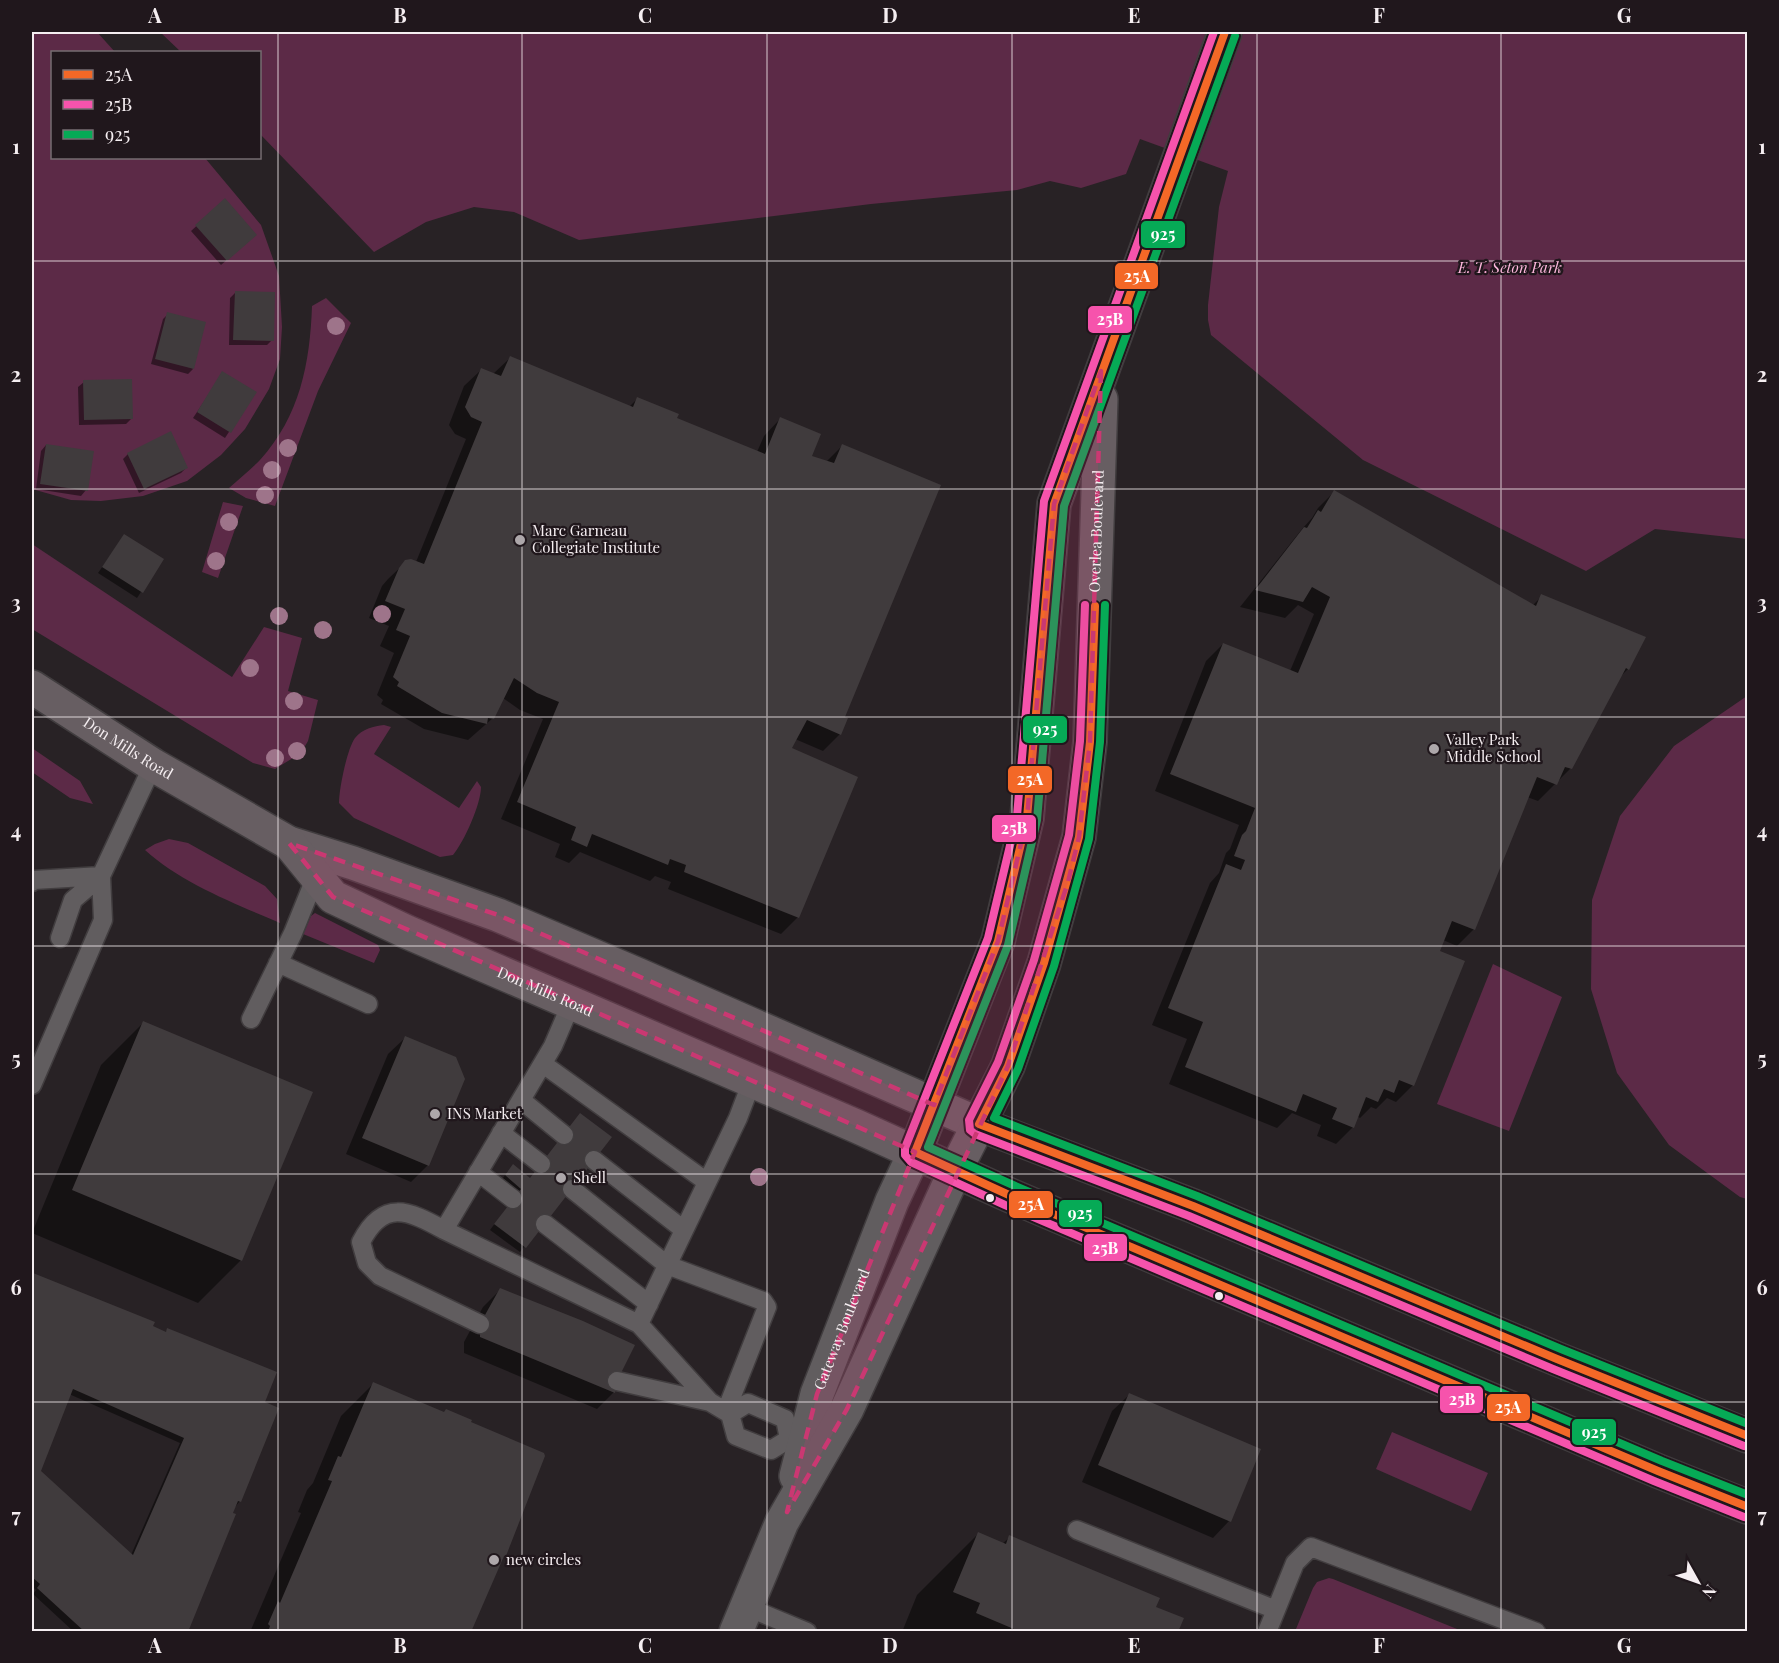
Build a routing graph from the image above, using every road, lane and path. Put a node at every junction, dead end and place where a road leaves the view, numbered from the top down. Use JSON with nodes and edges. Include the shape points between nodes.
{"nodes":[{"id":1,"x":1226,"y":32,"type":"edge"},
{"id":2,"x":1101,"y":371,"type":"junction"},
{"id":3,"x":32,"y":687,"type":"edge"},
{"id":4,"x":153,"y":765,"type":"junction"},
{"id":5,"x":289,"y":843,"type":"junction"},
{"id":6,"x":100,"y":876,"type":"junction"},
{"id":7,"x":316,"y":876,"type":"junction"},
{"id":8,"x":32,"y":880,"type":"edge"},
{"id":9,"x":60,"y":938,"type":"dead end"},
{"id":10,"x":278,"y":963,"type":"junction"},
{"id":11,"x":368,"y":1004,"type":"dead end"},
{"id":12,"x":572,"y":1004,"type":"junction"},
{"id":13,"x":251,"y":1019,"type":"dead end"},
{"id":14,"x":543,"y":1064,"type":"junction"},
{"id":15,"x":752,"y":1081,"type":"junction"},
{"id":16,"x":32,"y":1085,"type":"edge"},
{"id":17,"x":521,"y":1100,"type":"junction"},
{"id":18,"x":934,"y":1105,"type":"junction"},
{"id":19,"x":980,"y":1124,"type":"junction"},
{"id":20,"x":501,"y":1133,"type":"junction"},
{"id":21,"x":564,"y":1135,"type":"dead end"},
{"id":22,"x":915,"y":1152,"type":"junction"},
{"id":23,"x":594,"y":1160,"type":"dead end"},
{"id":24,"x":541,"y":1164,"type":"dead end"},
{"id":25,"x":955,"y":1171,"type":"junction"},
{"id":26,"x":478,"y":1172,"type":"junction"},
{"id":27,"x":707,"y":1182,"type":"junction"},
{"id":28,"x":572,"y":1189,"type":"dead end"},
{"id":29,"x":513,"y":1199,"type":"dead end"},
{"id":30,"x":544,"y":1224,"type":"dead end"},
{"id":31,"x":444,"y":1230,"type":"junction"},
{"id":32,"x":684,"y":1230,"type":"junction"},
{"id":33,"x":667,"y":1265,"type":"junction"},
{"id":34,"x":649,"y":1304,"type":"junction"},
{"id":35,"x":480,"y":1324,"type":"dead end"},
{"id":36,"x":639,"y":1324,"type":"junction"},
{"id":37,"x":617,"y":1381,"type":"dead end"},
{"id":38,"x":710,"y":1401,"type":"junction"},
{"id":39,"x":728,"y":1412,"type":"junction"},
{"id":40,"x":1748,"y":1436,"type":"edge"},
{"id":41,"x":796,"y":1442,"type":"junction"},
{"id":42,"x":1748,"y":1507,"type":"edge"},
{"id":43,"x":787,"y":1512,"type":"junction"},
{"id":44,"x":1077,"y":1530,"type":"dead end"},
{"id":45,"x":1276,"y":1610,"type":"junction"},
{"id":46,"x":741,"y":1619,"type":"edge"},
{"id":47,"x":807,"y":1632,"type":"edge"},
{"id":48,"x":1267,"y":1632,"type":"edge"},
{"id":49,"x":1536,"y":1632,"type":"edge"}],
"edges":[{"from":1,"to":2,"type":"main road","name":"Overlea Boulevard"},
{"from":2,"to":18,"type":"main road","name":"Overlea Boulevard","via":[[1054,504],[1027,818],[998,940]]},
{"from":2,"to":19,"type":"main road","name":"Overlea Boulevard","via":[[1090,742],[1079,837],[1044,963],[1008,1066]]},
{"from":3,"to":4,"type":"main road","name":"Don Mills Road"},
{"from":4,"to":5,"type":"main road","name":"Don Mills Road"},
{"from":4,"to":6,"type":"lane"},
{"from":5,"to":7,"type":"main road","name":"Don Mills Road"},
{"from":5,"to":18,"type":"main road","name":"Don Mills Road","via":[[498,915]]},
{"from":6,"to":8,"type":"lane"},
{"from":6,"to":9,"type":"lane","via":[[73,900]]},
{"from":6,"to":16,"type":"lane","via":[[103,920]]},
{"from":7,"to":10,"type":"lane"},
{"from":7,"to":12,"type":"main road","name":"Don Mills Road","via":[[333,897]]},
{"from":10,"to":11,"type":"lane"},
{"from":10,"to":13,"type":"lane"},
{"from":12,"to":14,"type":"lane"},
{"from":12,"to":15,"type":"main road","name":"Don Mills Road"},
{"from":14,"to":17,"type":"lane"},
{"from":14,"to":27,"type":"lane"},
{"from":15,"to":22,"type":"main road","name":"Don Mills Road"},
{"from":15,"to":27,"type":"lane"},
{"from":17,"to":20,"type":"lane"},
{"from":17,"to":21,"type":"lane"},
{"from":18,"to":19,"type":"main road","name":"Don Mills Road"},
{"from":18,"to":22,"type":"main road","name":"Overlea Boulevard"},
{"from":19,"to":25,"type":"main road","name":"Overlea Boulevard"},
{"from":19,"to":40,"type":"main road","name":"Don Mills Road","via":[[1194,1206]]},
{"from":20,"to":24,"type":"lane"},
{"from":20,"to":26,"type":"lane"},
{"from":22,"to":25,"type":"main road","name":"Don Mills Road"},
{"from":22,"to":41,"type":"street","name":"Gateway Boulevard"},
{"from":23,"to":32,"type":"lane"},
{"from":25,"to":42,"type":"main road","name":"Don Mills Road"},
{"from":25,"to":43,"type":"street","name":"Gateway Boulevard","via":[[847,1409]]},
{"from":26,"to":29,"type":"lane"},
{"from":26,"to":31,"type":"lane"},
{"from":27,"to":32,"type":"lane"},
{"from":28,"to":33,"type":"lane"},
{"from":30,"to":34,"type":"lane"},
{"from":31,"to":35,"type":"lane","via":[[418,1215],[388,1212],[368,1229],[361,1242],[367,1263],[380,1276]]},
{"from":31,"to":36,"type":"lane"},
{"from":32,"to":33,"type":"lane"},
{"from":33,"to":34,"type":"lane"},
{"from":33,"to":39,"type":"lane","via":[[763,1301],[767,1307]]},
{"from":34,"to":36,"type":"lane"},
{"from":36,"to":38,"type":"lane"},
{"from":37,"to":38,"type":"lane"},
{"from":38,"to":39,"type":"lane"},
{"from":39,"to":41,"type":"lane","via":[[748,1403],[755,1405],[785,1419]]},
{"from":39,"to":41,"type":"lane","via":[[736,1436],[742,1439],[771,1450]]},
{"from":41,"to":43,"type":"street","name":"Gateway Boulevard"},
{"from":43,"to":46,"type":"street","name":"Gateway Boulevard"},
{"from":44,"to":45,"type":"lane"},
{"from":45,"to":48,"type":"lane"},
{"from":45,"to":49,"type":"lane","via":[[1295,1563],[1311,1547]]},
{"from":46,"to":47,"type":"lane"}]}
